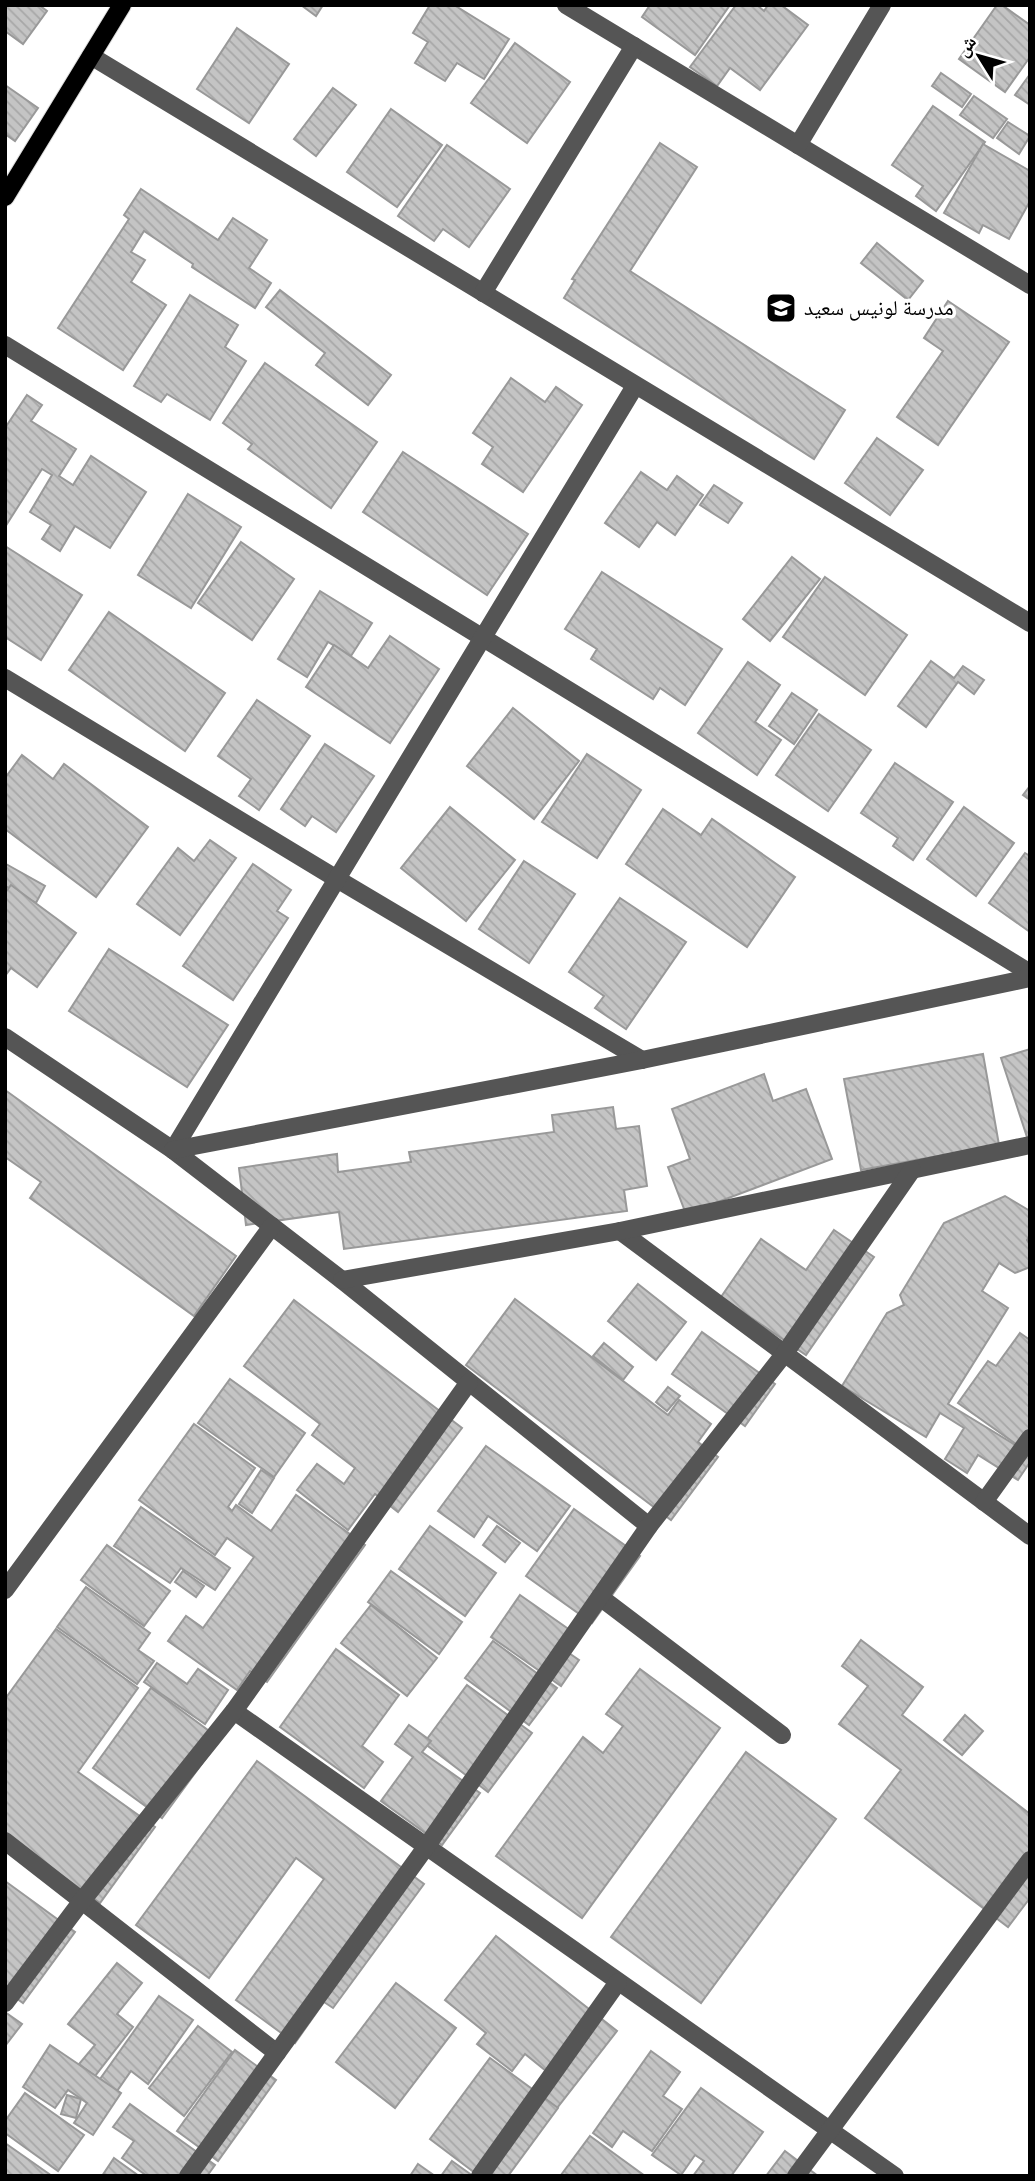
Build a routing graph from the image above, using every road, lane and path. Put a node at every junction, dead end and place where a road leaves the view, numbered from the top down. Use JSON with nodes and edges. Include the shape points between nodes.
{"nodes":[{"id":1,"x":122,"y":5,"type":"edge"},
{"id":2,"x":566,"y":5,"type":"edge"},
{"id":3,"x":882,"y":5,"type":"edge"},
{"id":4,"x":634,"y":46,"type":"junction"},
{"id":5,"x":91,"y":56,"type":"junction"},
{"id":6,"x":798,"y":145,"type":"junction"},
{"id":7,"x":5,"y":197,"type":"edge"},
{"id":8,"x":1030,"y":285,"type":"edge"},
{"id":9,"x":483,"y":293,"type":"junction"},
{"id":10,"x":5,"y":345,"type":"edge"},
{"id":11,"x":635,"y":386,"type":"junction"},
{"id":12,"x":1030,"y":623,"type":"edge"},
{"id":13,"x":483,"y":636,"type":"junction"},
{"id":14,"x":5,"y":678,"type":"edge"},
{"id":15,"x":337,"y":880,"type":"junction"},
{"id":16,"x":1030,"y":975,"type":"edge"},
{"id":17,"x":5,"y":1037,"type":"edge"},
{"id":18,"x":642,"y":1060,"type":"junction"},
{"id":19,"x":173,"y":1150,"type":"junction"},
{"id":20,"x":1026,"y":1150,"type":"edge"},
{"id":21,"x":912,"y":1170,"type":"junction"},
{"id":22,"x":272,"y":1226,"type":"junction"},
{"id":23,"x":620,"y":1231,"type":"junction"},
{"id":24,"x":342,"y":1280,"type":"junction"},
{"id":25,"x":785,"y":1353,"type":"junction"},
{"id":26,"x":469,"y":1382,"type":"junction"},
{"id":27,"x":1030,"y":1438,"type":"edge"},
{"id":28,"x":984,"y":1502,"type":"junction"},
{"id":29,"x":649,"y":1526,"type":"junction"},
{"id":30,"x":1030,"y":1536,"type":"edge"},
{"id":31,"x":5,"y":1590,"type":"edge"},
{"id":32,"x":600,"y":1597,"type":"junction"},
{"id":33,"x":234,"y":1711,"type":"junction"},
{"id":34,"x":782,"y":1735,"type":"dead end"},
{"id":35,"x":5,"y":1841,"type":"edge"},
{"id":36,"x":426,"y":1847,"type":"junction"},
{"id":37,"x":1030,"y":1860,"type":"edge"},
{"id":38,"x":81,"y":1902,"type":"junction"},
{"id":39,"x":618,"y":1982,"type":"junction"},
{"id":40,"x":5,"y":2003,"type":"edge"},
{"id":41,"x":277,"y":2053,"type":"junction"},
{"id":42,"x":829,"y":2129,"type":"junction"},
{"id":43,"x":188,"y":2176,"type":"edge"},
{"id":44,"x":480,"y":2176,"type":"edge"},
{"id":45,"x":796,"y":2176,"type":"edge"},
{"id":46,"x":894,"y":2176,"type":"edge"}],
"edges":[{"from":1,"to":5,"type":"main road"},
{"from":2,"to":4,"type":"street"},
{"from":3,"to":6,"type":"street"},
{"from":4,"to":6,"type":"street"},
{"from":4,"to":9,"type":"street"},
{"from":5,"to":7,"type":"main road"},
{"from":5,"to":9,"type":"street"},
{"from":6,"to":8,"type":"street"},
{"from":9,"to":11,"type":"street"},
{"from":10,"to":13,"type":"street"},
{"from":11,"to":12,"type":"street"},
{"from":11,"to":13,"type":"street"},
{"from":13,"to":15,"type":"street"},
{"from":13,"to":16,"type":"street"},
{"from":14,"to":15,"type":"street"},
{"from":15,"to":18,"type":"street"},
{"from":15,"to":19,"type":"street"},
{"from":16,"to":18,"type":"street"},
{"from":17,"to":19,"type":"street"},
{"from":18,"to":19,"type":"street"},
{"from":19,"to":22,"type":"street"},
{"from":20,"to":21,"type":"street"},
{"from":21,"to":23,"type":"street"},
{"from":21,"to":25,"type":"street"},
{"from":22,"to":24,"type":"street"},
{"from":22,"to":31,"type":"street"},
{"from":23,"to":24,"type":"street"},
{"from":23,"to":25,"type":"street"},
{"from":24,"to":26,"type":"street"},
{"from":25,"to":28,"type":"street"},
{"from":25,"to":29,"type":"street"},
{"from":26,"to":29,"type":"street"},
{"from":26,"to":33,"type":"street"},
{"from":27,"to":28,"type":"street"},
{"from":28,"to":30,"type":"street"},
{"from":29,"to":32,"type":"street"},
{"from":32,"to":34,"type":"street"},
{"from":32,"to":36,"type":"street"},
{"from":33,"to":36,"type":"street"},
{"from":33,"to":38,"type":"street"},
{"from":35,"to":38,"type":"street"},
{"from":36,"to":39,"type":"street"},
{"from":36,"to":41,"type":"street"},
{"from":37,"to":42,"type":"street"},
{"from":38,"to":40,"type":"street"},
{"from":38,"to":41,"type":"street"},
{"from":39,"to":42,"type":"street"},
{"from":39,"to":44,"type":"street"},
{"from":41,"to":43,"type":"street"},
{"from":42,"to":45,"type":"street"},
{"from":42,"to":46,"type":"street"}]}
